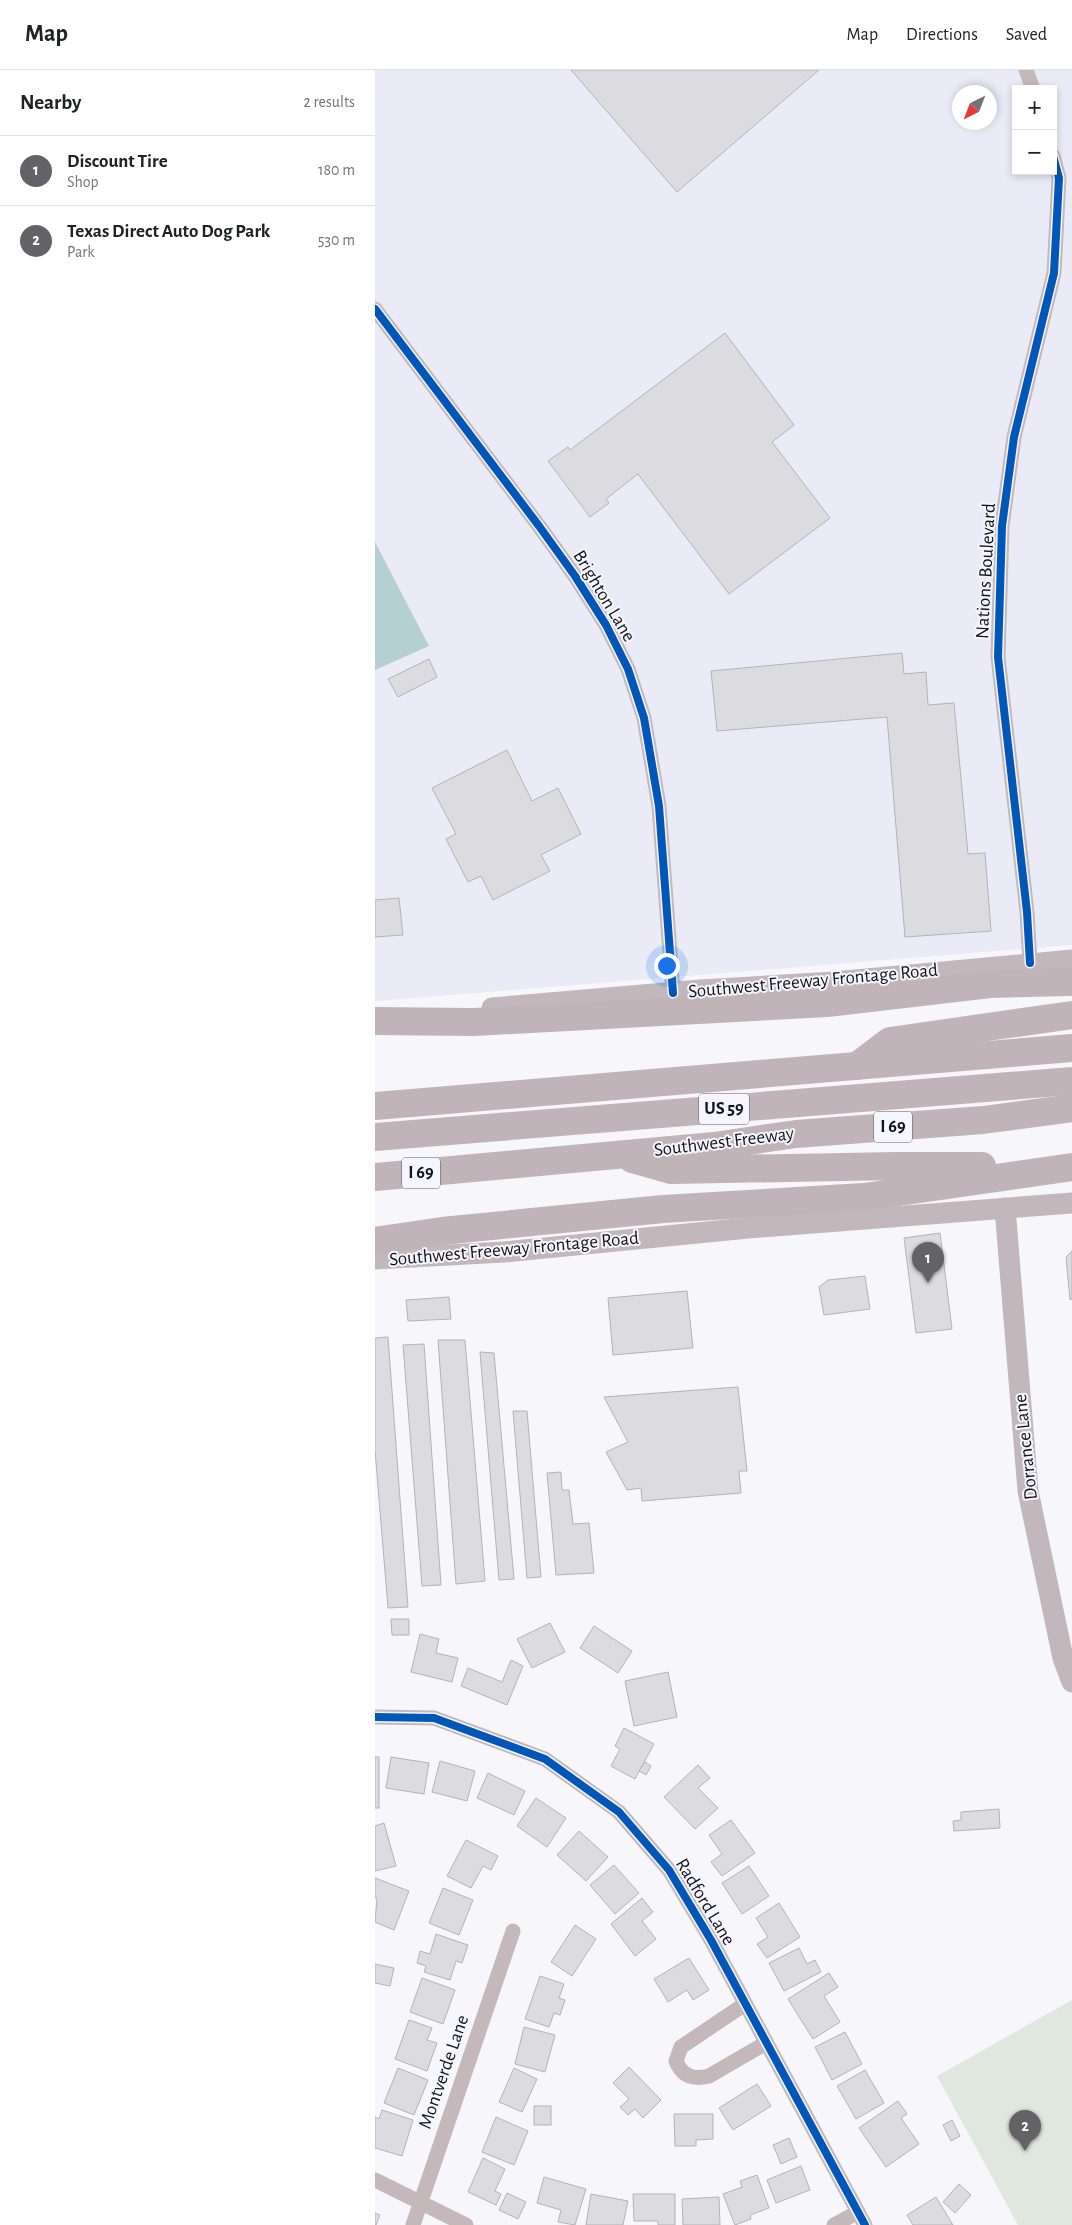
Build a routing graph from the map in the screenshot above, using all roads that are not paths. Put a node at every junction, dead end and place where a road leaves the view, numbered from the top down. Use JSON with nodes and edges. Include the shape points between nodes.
{"nodes":[{"id":1,"x":1025,"y":70,"type":"edge"},
{"id":2,"x":1031,"y":85,"type":"edge"},
{"id":3,"x":1057,"y":171,"type":"edge"},
{"id":4,"x":375,"y":309,"type":"edge"},
{"id":5,"x":1072,"y":960,"type":"edge"},
{"id":6,"x":1031,"y":963,"type":"junction"},
{"id":7,"x":1072,"y":982,"type":"edge"},
{"id":8,"x":673,"y":993,"type":"junction"},
{"id":9,"x":1072,"y":1014,"type":"edge"},
{"id":10,"x":375,"y":1019,"type":"edge"},
{"id":11,"x":1072,"y":1048,"type":"edge"},
{"id":12,"x":857,"y":1066,"type":"junction"},
{"id":13,"x":1072,"y":1081,"type":"edge"},
{"id":14,"x":375,"y":1106,"type":"edge"},
{"id":15,"x":1072,"y":1108,"type":"edge"},
{"id":16,"x":375,"y":1137,"type":"edge"},
{"id":17,"x":613,"y":1154,"type":"junction"},
{"id":18,"x":1072,"y":1167,"type":"edge"},
{"id":19,"x":375,"y":1177,"type":"edge"},
{"id":20,"x":1072,"y":1203,"type":"edge"},
{"id":21,"x":1005,"y":1208,"type":"junction"},
{"id":22,"x":375,"y":1241,"type":"edge"},
{"id":23,"x":375,"y":1259,"type":"edge"},
{"id":24,"x":1072,"y":1682,"type":"edge"},
{"id":25,"x":375,"y":1717,"type":"edge"},
{"id":26,"x":513,"y":1931,"type":"dead end"},
{"id":27,"x":745,"y":2004,"type":"junction"},
{"id":28,"x":766,"y":2043,"type":"junction"},
{"id":29,"x":375,"y":2180,"type":"edge"},
{"id":30,"x":422,"y":2202,"type":"junction"},
{"id":31,"x":862,"y":2218,"type":"edge"},
{"id":32,"x":413,"y":2225,"type":"edge"},
{"id":33,"x":466,"y":2225,"type":"edge"},
{"id":34,"x":834,"y":2225,"type":"edge"}],
"edges":[{"from":1,"to":2,"type":"street"},
{"from":3,"to":6,"type":"street","name":"Nations Boulevard","via":[[1054,273],[1014,437],[1001,526],[998,657]]},
{"from":4,"to":8,"type":"street","name":"Brighton Lane","via":[[570,568],[628,669],[644,718],[659,806]]},
{"from":5,"to":6,"type":"main road","name":"Southwest Freeway Frontage Road"},
{"from":6,"to":8,"type":"main road","name":"Southwest Freeway Frontage Road"},
{"from":7,"to":10,"type":"highway","via":[[990,984],[827,1003],[474,1022]]},
{"from":8,"to":10,"type":"main road","name":"Southwest Freeway Frontage Road"},
{"from":9,"to":12,"type":"highway","via":[[889,1041]]},
{"from":11,"to":12,"type":"highway"},
{"from":12,"to":14,"type":"highway"},
{"from":13,"to":16,"type":"highway","number":"US 59"},
{"from":15,"to":17,"type":"highway","name":"Southwest Freeway","number":"I 69","via":[[983,1120],[796,1134],[714,1146]]},
{"from":17,"to":18,"type":"highway","via":[[671,1170]]},
{"from":17,"to":19,"type":"highway","name":"Southwest Freeway","number":"I 69"},
{"from":18,"to":22,"type":"highway","via":[[863,1197],[663,1209],[442,1231]]},
{"from":20,"to":21,"type":"main road","name":"Southwest Freeway Frontage Road"},
{"from":21,"to":23,"type":"main road","name":"Southwest Freeway Frontage Road","via":[[748,1228],[504,1252]]},
{"from":21,"to":24,"type":"main road","name":"Dorrance Lane","via":[[1028,1491],[1063,1658]]},
{"from":25,"to":27,"type":"street","name":"Radford Lane","via":[[434,1718],[545,1759],[619,1812],[669,1870]]},
{"from":26,"to":30,"type":"street","name":"Montverde Lane"},
{"from":27,"to":28,"type":"street","name":"Radford Lane"},
{"from":27,"to":28,"type":"street","via":[[681,2047],[676,2061],[679,2069],[699,2079]]},
{"from":28,"to":31,"type":"street","name":"Radford Lane"},
{"from":29,"to":30,"type":"street"},
{"from":30,"to":32,"type":"street","name":"Montverde Lane"},
{"from":30,"to":33,"type":"street"},
{"from":31,"to":34,"type":"street"}]}
